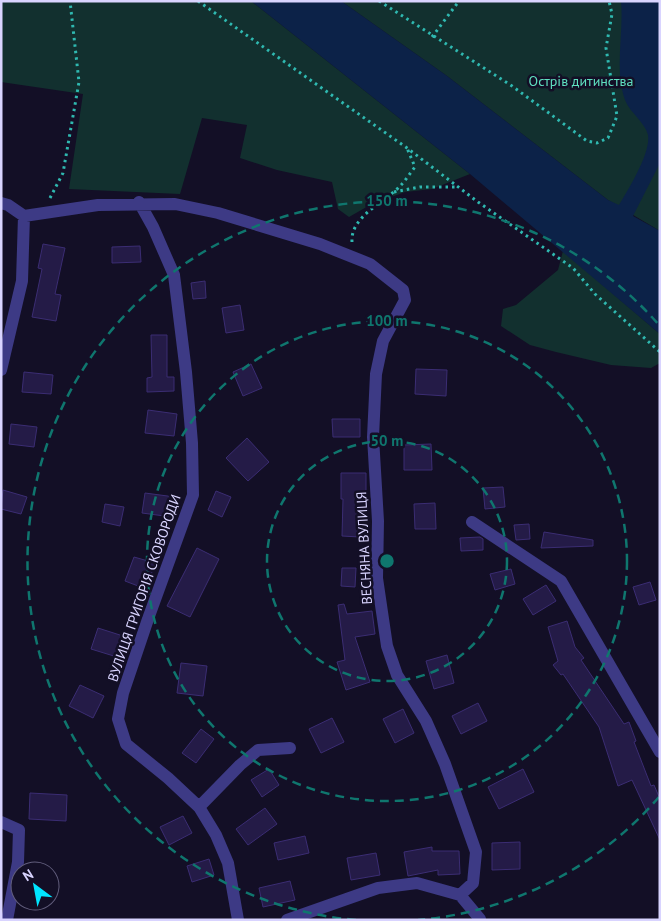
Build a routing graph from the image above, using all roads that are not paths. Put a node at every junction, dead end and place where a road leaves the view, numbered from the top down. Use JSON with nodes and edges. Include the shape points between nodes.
{"nodes":[{"id":1,"x":139,"y":202,"type":"junction"},
{"id":2,"x":1,"y":203,"type":"edge"},
{"id":3,"x":24,"y":216,"type":"junction"},
{"id":4,"x":1,"y":370,"type":"edge"},
{"id":5,"x":472,"y":522,"type":"dead end"},
{"id":6,"x":290,"y":748,"type":"dead end"},
{"id":7,"x":660,"y":752,"type":"edge"},
{"id":8,"x":199,"y":807,"type":"junction"},
{"id":9,"x":1,"y":822,"type":"edge"},
{"id":10,"x":460,"y":895,"type":"junction"},
{"id":11,"x":480,"y":919,"type":"edge"},
{"id":12,"x":7,"y":920,"type":"edge"},
{"id":13,"x":238,"y":920,"type":"edge"},
{"id":14,"x":286,"y":920,"type":"edge"}],
"edges":[{"from":1,"to":3,"type":"street"},
{"from":1,"to":8,"type":"street","name":"ВУЛИЦЯ ГРИГОРІЯ СКОВОРОДИ","via":[[174,275],[192,443],[192,495],[142,636],[118,719],[126,744]]},
{"from":1,"to":10,"type":"street","name":"ВЕСНЯНА ВУЛИЦЯ","via":[[174,204],[218,213],[292,235],[370,264],[403,290],[405,300],[383,340],[376,374],[373,437],[378,578],[387,646],[397,675],[426,722],[445,764],[476,852],[473,883]]},
{"from":2,"to":3,"type":"street"},
{"from":3,"to":4,"type":"street","via":[[22,281]]},
{"from":5,"to":7,"type":"street","via":[[561,581]]},
{"from":6,"to":8,"type":"street","via":[[258,750]]},
{"from":8,"to":13,"type":"street","name":"ВУЛИЦЯ ГРИГОРІЯ СКОВОРОДИ","via":[[216,834],[228,863]]},
{"from":9,"to":12,"type":"street","via":[[19,830],[18,862]]},
{"from":10,"to":11,"type":"street"},
{"from":10,"to":14,"type":"street","via":[[417,883],[378,888]]}]}
